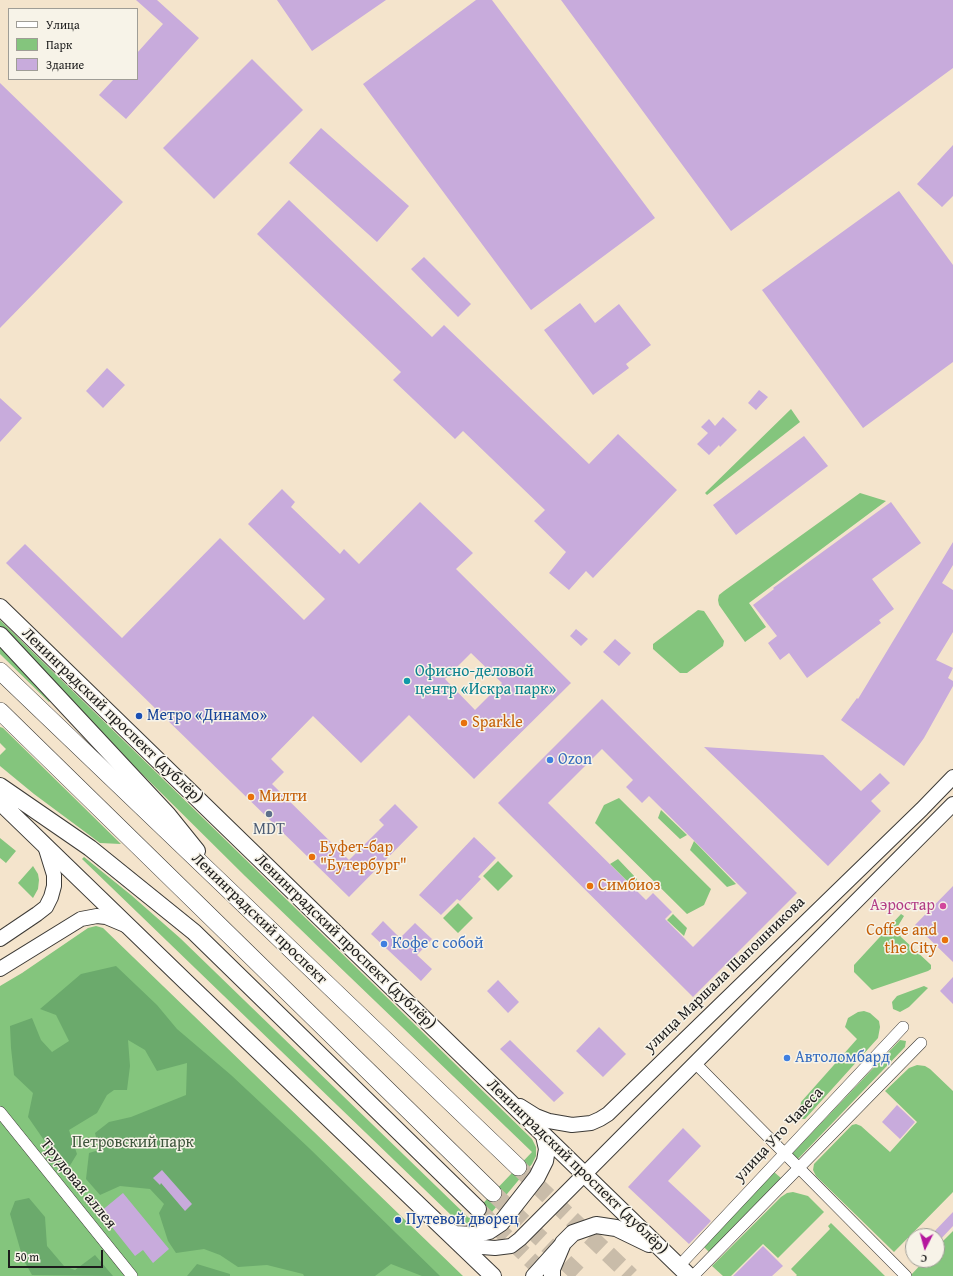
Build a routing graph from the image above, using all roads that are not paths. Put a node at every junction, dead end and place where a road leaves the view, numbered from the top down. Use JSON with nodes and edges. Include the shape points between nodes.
{"nodes":[{"id":1,"x":0,"y":607,"type":"edge"},
{"id":2,"x":0,"y":636,"type":"edge"},
{"id":3,"x":0,"y":671,"type":"edge"},
{"id":4,"x":0,"y":711,"type":"edge"},
{"id":5,"x":953,"y":777,"type":"edge"},
{"id":6,"x":0,"y":786,"type":"edge"},
{"id":7,"x":0,"y":802,"type":"edge"},
{"id":8,"x":953,"y":804,"type":"edge"},
{"id":9,"x":45,"y":846,"type":"junction"},
{"id":10,"x":229,"y":892,"type":"junction"},
{"id":11,"x":127,"y":926,"type":"junction"},
{"id":12,"x":0,"y":939,"type":"edge"},
{"id":13,"x":0,"y":969,"type":"edge"},
{"id":14,"x":903,"y":1027,"type":"dead end"},
{"id":15,"x":921,"y":1043,"type":"dead end"},
{"id":16,"x":696,"y":1064,"type":"junction"},
{"id":17,"x":498,"y":1090,"type":"junction"},
{"id":18,"x":0,"y":1112,"type":"edge"},
{"id":19,"x":544,"y":1136,"type":"junction"},
{"id":20,"x":784,"y":1153,"type":"junction"},
{"id":21,"x":518,"y":1167,"type":"tunnel mouth"},
{"id":22,"x":799,"y":1168,"type":"junction"},
{"id":23,"x":584,"y":1175,"type":"junction"},
{"id":24,"x":494,"y":1193,"type":"tunnel mouth"},
{"id":25,"x":478,"y":1209,"type":"tunnel mouth"},
{"id":26,"x":440,"y":1226,"type":"junction"},
{"id":27,"x":455,"y":1234,"type":"junction"},
{"id":28,"x":562,"y":1243,"type":"junction"},
{"id":29,"x":666,"y":1253,"type":"junction"},
{"id":30,"x":684,"y":1271,"type":"edge"},
{"id":31,"x":132,"y":1276,"type":"edge"},
{"id":32,"x":493,"y":1276,"type":"edge"},
{"id":33,"x":533,"y":1276,"type":"edge"},
{"id":34,"x":552,"y":1276,"type":"edge"},
{"id":35,"x":693,"y":1276,"type":"edge"},
{"id":36,"x":906,"y":1276,"type":"edge"}],
"edges":[{"from":1,"to":17,"type":"main road","name":"Ленинградский проспект (дублёр)"},
{"from":2,"to":10,"type":"main road","via":[[168,815]]},
{"from":3,"to":10,"type":"main road","name":"Ленинградский проспект"},
{"from":4,"to":24,"type":"main road","name":"Ленинградский проспект"},
{"from":5,"to":17,"type":"street","name":"улица Маршала Шапошникова","via":[[604,1116],[591,1123],[561,1124],[522,1108]]},
{"from":6,"to":25,"type":"main road","via":[[90,848],[194,932]]},
{"from":7,"to":9,"type":"main road"},
{"from":8,"to":16,"type":"street"},
{"from":9,"to":11,"type":"main road"},
{"from":9,"to":12,"type":"street","via":[[54,875],[54,886],[46,907]]},
{"from":10,"to":21,"type":"main road","name":"Ленинградский проспект"},
{"from":11,"to":13,"type":"street","via":[[106,917],[81,919]]},
{"from":11,"to":26,"type":"main road"},
{"from":14,"to":20,"type":"street","name":"улица Уго Чавеса"},
{"from":15,"to":22,"type":"street"},
{"from":16,"to":20,"type":"street"},
{"from":16,"to":23,"type":"street"},
{"from":17,"to":19,"type":"main road","name":"Ленинградский проспект (дублёр)"},
{"from":18,"to":31,"type":"street","name":"Трудовая аллея"},
{"from":19,"to":23,"type":"main road","name":"Ленинградский проспект (дублёр)"},
{"from":19,"to":27,"type":"main road","via":[[547,1149],[545,1161],[537,1177],[500,1223],[489,1231],[474,1235]]},
{"from":20,"to":22,"type":"street"},
{"from":20,"to":30,"type":"street","name":"улица Уго Чавеса"},
{"from":22,"to":35,"type":"street"},
{"from":22,"to":36,"type":"street"},
{"from":23,"to":27,"type":"street","via":[[511,1246],[482,1247]]},
{"from":23,"to":29,"type":"main road","name":"Ленинградский проспект (дублёр)"},
{"from":26,"to":27,"type":"main road"},
{"from":26,"to":32,"type":"main road"},
{"from":28,"to":29,"type":"main road","via":[[573,1233],[596,1225],[616,1228]]},
{"from":28,"to":33,"type":"street"},
{"from":28,"to":34,"type":"main road","via":[[552,1269]]},
{"from":29,"to":30,"type":"main road","name":"Ленинградский проспект (дублёр)"}]}
